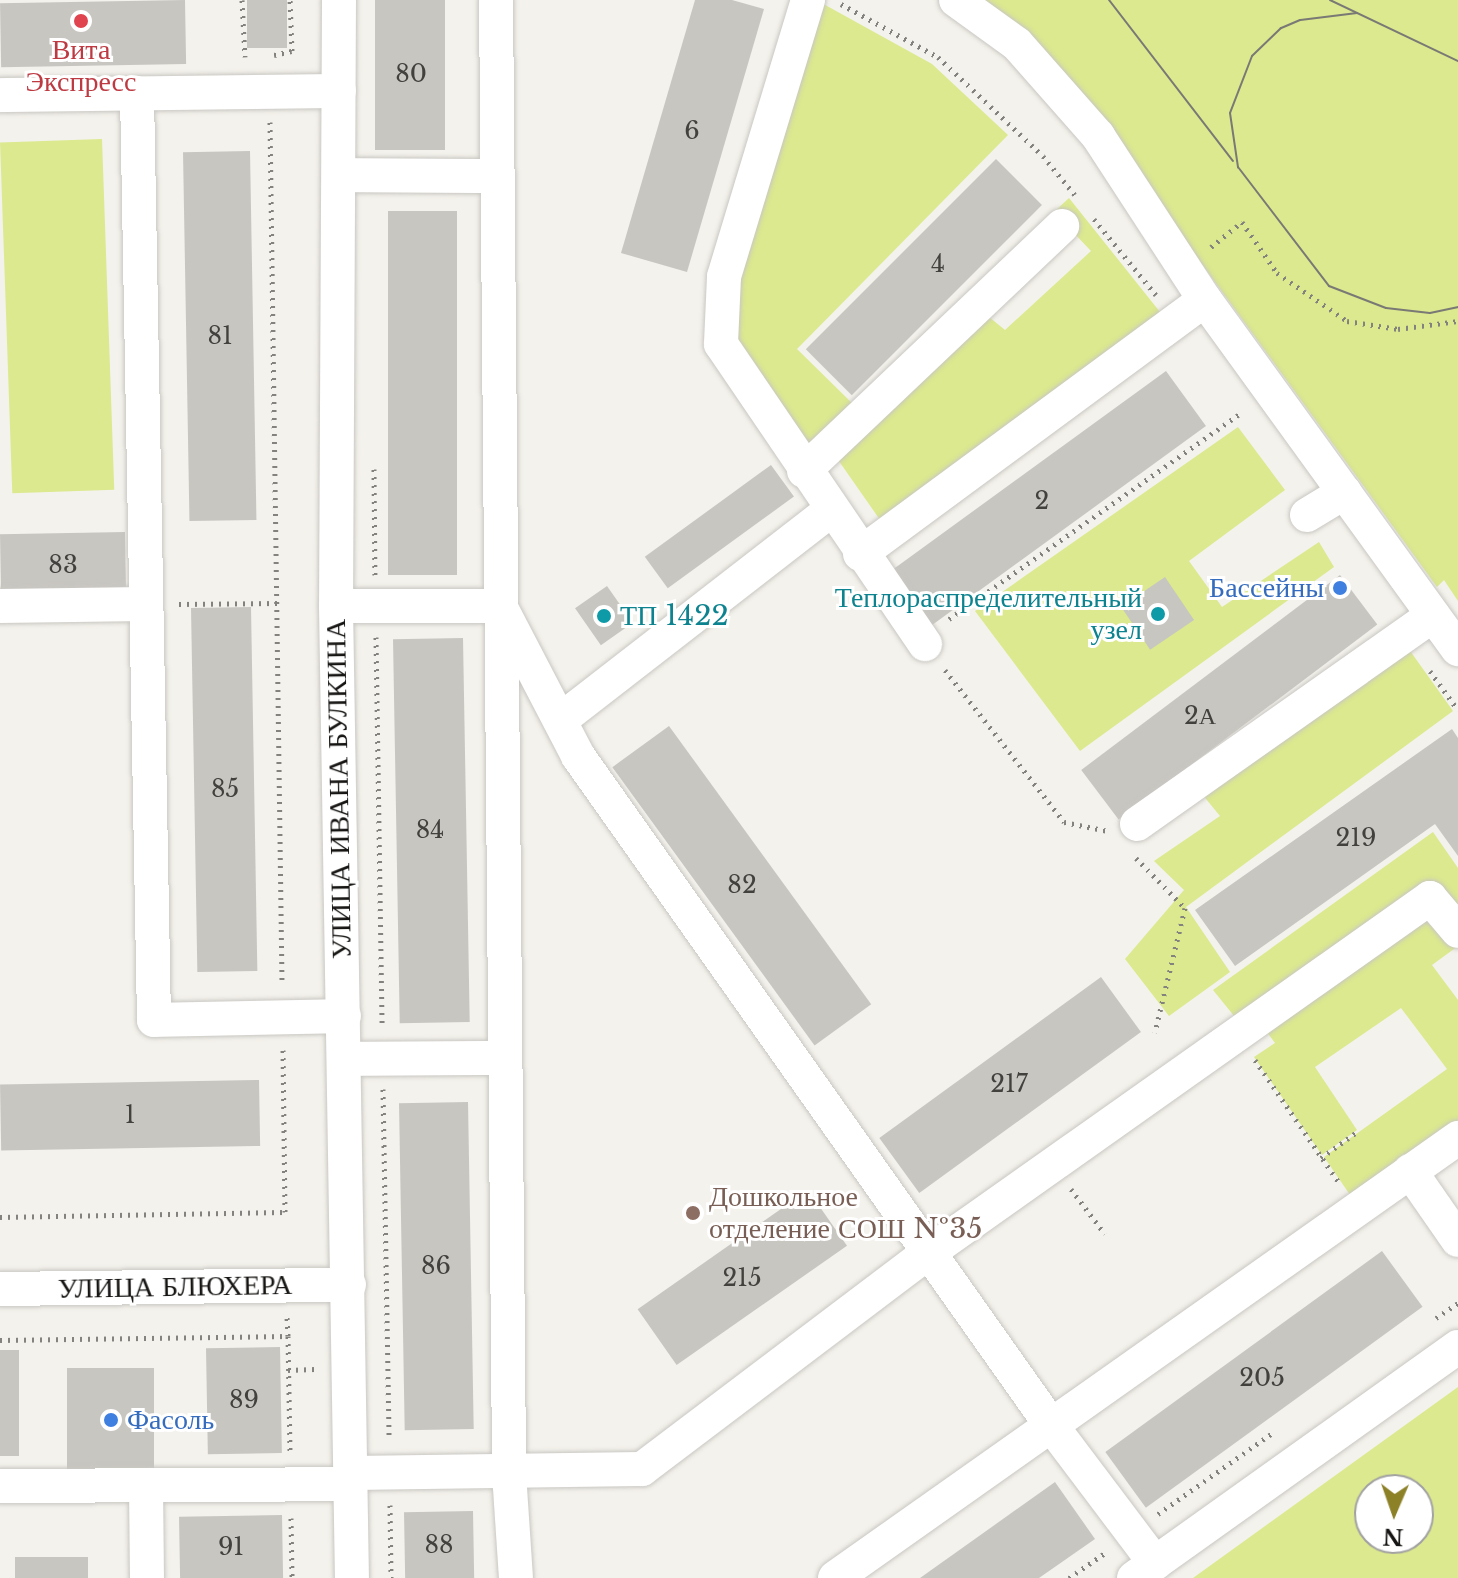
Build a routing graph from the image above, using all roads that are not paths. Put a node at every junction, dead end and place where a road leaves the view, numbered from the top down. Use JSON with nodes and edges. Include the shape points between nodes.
{"nodes":[{"id":1,"x":339,"y":0,"type":"edge"},
{"id":2,"x":496,"y":0,"type":"edge"},
{"id":3,"x":808,"y":0,"type":"edge"},
{"id":4,"x":956,"y":0,"type":"edge"},
{"id":5,"x":339,"y":91,"type":"junction"},
{"id":6,"x":137,"y":93,"type":"junction"},
{"id":7,"x":0,"y":95,"type":"edge"},
{"id":8,"x":341,"y":175,"type":"junction"},
{"id":9,"x":496,"y":176,"type":"junction"},
{"id":10,"x":1062,"y":226,"type":"dead end"},
{"id":11,"x":1205,"y":300,"type":"junction"},
{"id":12,"x":804,"y":471,"type":"junction"},
{"id":13,"x":1345,"y":492,"type":"junction"},
{"id":14,"x":830,"y":511,"type":"junction"},
{"id":15,"x":1307,"y":515,"type":"dead end"},
{"id":16,"x":860,"y":554,"type":"junction"},
{"id":17,"x":146,"y":604,"type":"junction"},
{"id":18,"x":0,"y":606,"type":"edge"},
{"id":19,"x":336,"y":606,"type":"junction"},
{"id":20,"x":500,"y":606,"type":"junction"},
{"id":21,"x":1433,"y":615,"type":"junction"},
{"id":22,"x":933,"y":635,"type":"road end"},
{"id":23,"x":1458,"y":649,"type":"edge"},
{"id":24,"x":563,"y":718,"type":"junction"},
{"id":25,"x":1124,"y":837,"type":"road end"},
{"id":26,"x":1458,"y":931,"type":"edge"},
{"id":27,"x":344,"y":1016,"type":"junction"},
{"id":28,"x":505,"y":1058,"type":"junction"},
{"id":29,"x":345,"y":1059,"type":"junction"},
{"id":30,"x":1458,"y":1138,"type":"edge"},
{"id":31,"x":1410,"y":1171,"type":"junction"},
{"id":32,"x":1458,"y":1240,"type":"edge"},
{"id":33,"x":928,"y":1253,"type":"junction"},
{"id":34,"x":349,"y":1285,"type":"junction"},
{"id":35,"x":0,"y":1289,"type":"edge"},
{"id":36,"x":1458,"y":1347,"type":"edge"},
{"id":37,"x":1051,"y":1425,"type":"junction"},
{"id":38,"x":509,"y":1473,"type":"junction"},
{"id":39,"x":351,"y":1478,"type":"junction"},
{"id":40,"x":146,"y":1485,"type":"junction"},
{"id":41,"x":0,"y":1486,"type":"edge"},
{"id":42,"x":1144,"y":1570,"type":"edge"},
{"id":43,"x":147,"y":1578,"type":"edge"},
{"id":44,"x":352,"y":1578,"type":"edge"},
{"id":45,"x":516,"y":1578,"type":"edge"},
{"id":46,"x":835,"y":1578,"type":"edge"}],
"edges":[{"from":1,"to":5,"type":"street","name":"УЛИЦА ИВАНА БУЛКИНА"},
{"from":2,"to":9,"type":"street"},
{"from":3,"to":12,"type":"street","via":[[724,277],[721,344]]},
{"from":4,"to":11,"type":"street","via":[[1017,44],[1098,136]]},
{"from":5,"to":6,"type":"street"},
{"from":5,"to":8,"type":"street","name":"УЛИЦА ИВАНА БУЛКИНА"},
{"from":6,"to":7,"type":"street"},
{"from":6,"to":17,"type":"street"},
{"from":8,"to":9,"type":"street"},
{"from":8,"to":19,"type":"street","name":"УЛИЦА ИВАНА БУЛКИНА"},
{"from":9,"to":20,"type":"street"},
{"from":10,"to":12,"type":"street"},
{"from":11,"to":13,"type":"street"},
{"from":11,"to":16,"type":"street"},
{"from":12,"to":14,"type":"street"},
{"from":13,"to":15,"type":"street"},
{"from":13,"to":21,"type":"street"},
{"from":14,"to":16,"type":"street"},
{"from":14,"to":24,"type":"street"},
{"from":16,"to":22,"type":"street"},
{"from":17,"to":18,"type":"street"},
{"from":17,"to":27,"type":"street","via":[[154,1020]]},
{"from":19,"to":20,"type":"street"},
{"from":19,"to":27,"type":"street","name":"УЛИЦА ИВАНА БУЛКИНА"},
{"from":20,"to":24,"type":"street"},
{"from":20,"to":28,"type":"street"},
{"from":21,"to":23,"type":"street"},
{"from":21,"to":25,"type":"street"},
{"from":24,"to":33,"type":"street","via":[[578,756]]},
{"from":26,"to":33,"type":"street","via":[[1430,898]]},
{"from":27,"to":29,"type":"street","name":"УЛИЦА ИВАНА БУЛКИНА"},
{"from":28,"to":29,"type":"street"},
{"from":28,"to":38,"type":"street"},
{"from":29,"to":34,"type":"street","name":"УЛИЦА ИВАНА БУЛКИНА"},
{"from":30,"to":31,"type":"street"},
{"from":31,"to":32,"type":"street"},
{"from":31,"to":37,"type":"street"},
{"from":33,"to":37,"type":"street"},
{"from":33,"to":38,"type":"street","via":[[642,1469]]},
{"from":34,"to":35,"type":"street","name":"УЛИЦА БЛЮХЕРА"},
{"from":34,"to":39,"type":"street","name":"УЛИЦА ИВАНА БУЛКИНА"},
{"from":36,"to":42,"type":"street"},
{"from":37,"to":42,"type":"street"},
{"from":37,"to":46,"type":"street"},
{"from":38,"to":39,"type":"street"},
{"from":38,"to":45,"type":"street"},
{"from":39,"to":40,"type":"street"},
{"from":39,"to":44,"type":"street","name":"УЛИЦА ИВАНА БУЛКИНА"},
{"from":40,"to":41,"type":"street"},
{"from":40,"to":43,"type":"street"}]}
